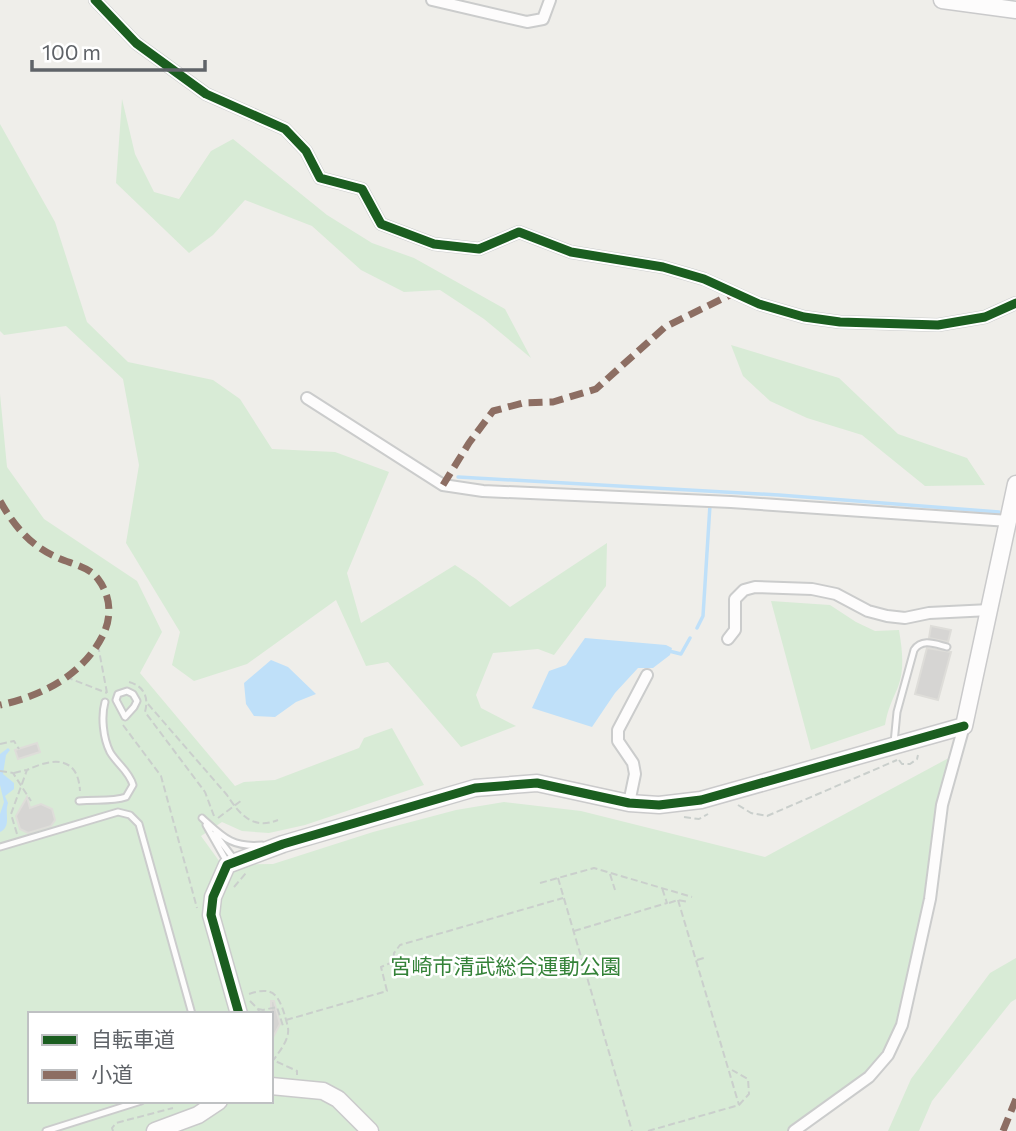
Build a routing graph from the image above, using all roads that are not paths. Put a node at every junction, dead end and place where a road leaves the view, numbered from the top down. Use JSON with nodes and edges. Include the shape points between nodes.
{"nodes":[{"id":1,"x":95,"y":0,"type":"edge"},
{"id":2,"x":432,"y":0,"type":"edge"},
{"id":3,"x":550,"y":0,"type":"edge"},
{"id":4,"x":942,"y":0,"type":"edge"},
{"id":5,"x":1016,"y":10,"type":"edge"},
{"id":6,"x":1016,"y":303,"type":"edge"},
{"id":7,"x":307,"y":398,"type":"dead end"},
{"id":8,"x":1016,"y":484,"type":"edge"},
{"id":9,"x":1010,"y":521,"type":"junction"},
{"id":10,"x":989,"y":610,"type":"junction"},
{"id":11,"x":728,"y":639,"type":"dead end"},
{"id":12,"x":947,"y":647,"type":"dead end"},
{"id":13,"x":647,"y":675,"type":"dead end"},
{"id":14,"x":106,"y":702,"type":"road end"},
{"id":15,"x":125,"y":717,"type":"joint"},
{"id":16,"x":964,"y":726,"type":"junction"},
{"id":17,"x":896,"y":753,"type":"junction"},
{"id":18,"x":79,"y":801,"type":"road end"},
{"id":19,"x":629,"y":803,"type":"junction"},
{"id":20,"x":282,"y":844,"type":"junction"},
{"id":21,"x":0,"y":847,"type":"edge"},
{"id":22,"x":238,"y":865,"type":"junction"},
{"id":23,"x":243,"y":1007,"type":"edge"},
{"id":24,"x":191,"y":1012,"type":"edge"},
{"id":25,"x":273,"y":1086,"type":"edge"},
{"id":26,"x":135,"y":1103,"type":"edge"},
{"id":27,"x":216,"y":1103,"type":"edge"},
{"id":28,"x":183,"y":1119,"type":"edge"},
{"id":29,"x":46,"y":1131,"type":"edge"},
{"id":30,"x":155,"y":1131,"type":"edge"},
{"id":31,"x":370,"y":1131,"type":"edge"},
{"id":32,"x":794,"y":1131,"type":"edge"}],
"edges":[{"from":1,"to":6,"type":"street","via":[[136,43],[206,94],[285,129],[306,151],[320,178],[362,189],[381,224],[434,244],[479,249],[519,233],[570,253],[663,267],[704,279],[759,304],[840,322],[938,325],[985,317]]},
{"from":2,"to":3,"type":"street","via":[[527,22],[543,19]]},
{"from":4,"to":5,"type":"street"},
{"from":7,"to":9,"type":"street","via":[[452,488]]},
{"from":8,"to":9,"type":"street"},
{"from":9,"to":10,"type":"street"},
{"from":10,"to":11,"type":"street","via":[[887,617],[835,594],[755,587],[735,599],[735,630]]},
{"from":10,"to":16,"type":"street"},
{"from":12,"to":17,"type":"lane","via":[[926,642],[914,650],[897,712]]},
{"from":13,"to":19,"type":"street","via":[[618,730],[618,741],[635,774]]},
{"from":14,"to":18,"type":"lane","via":[[103,711],[110,752],[133,785],[126,797],[117,800]]},
{"from":15,"to":15,"type":"lane","via":[[116,700],[127,691],[136,701]]},
{"from":16,"to":17,"type":"street"},
{"from":16,"to":32,"type":"street","via":[[942,805],[930,899],[902,1025],[888,1055],[869,1077]]},
{"from":17,"to":19,"type":"street","via":[[701,800]]},
{"from":19,"to":20,"type":"street","via":[[537,783],[475,788]]},
{"from":20,"to":22,"type":"street"},
{"from":20,"to":22,"type":"lane","via":[[247,846],[225,840],[202,818],[226,858]]},
{"from":21,"to":24,"type":"lane","via":[[118,812],[130,815],[139,824]]},
{"from":22,"to":23,"type":"street","via":[[213,897],[211,915]]},
{"from":25,"to":31,"type":"street","via":[[323,1091],[338,1099]]},
{"from":26,"to":29,"type":"lane"},
{"from":27,"to":28,"type":"street"},
{"from":28,"to":30,"type":"street"}]}
